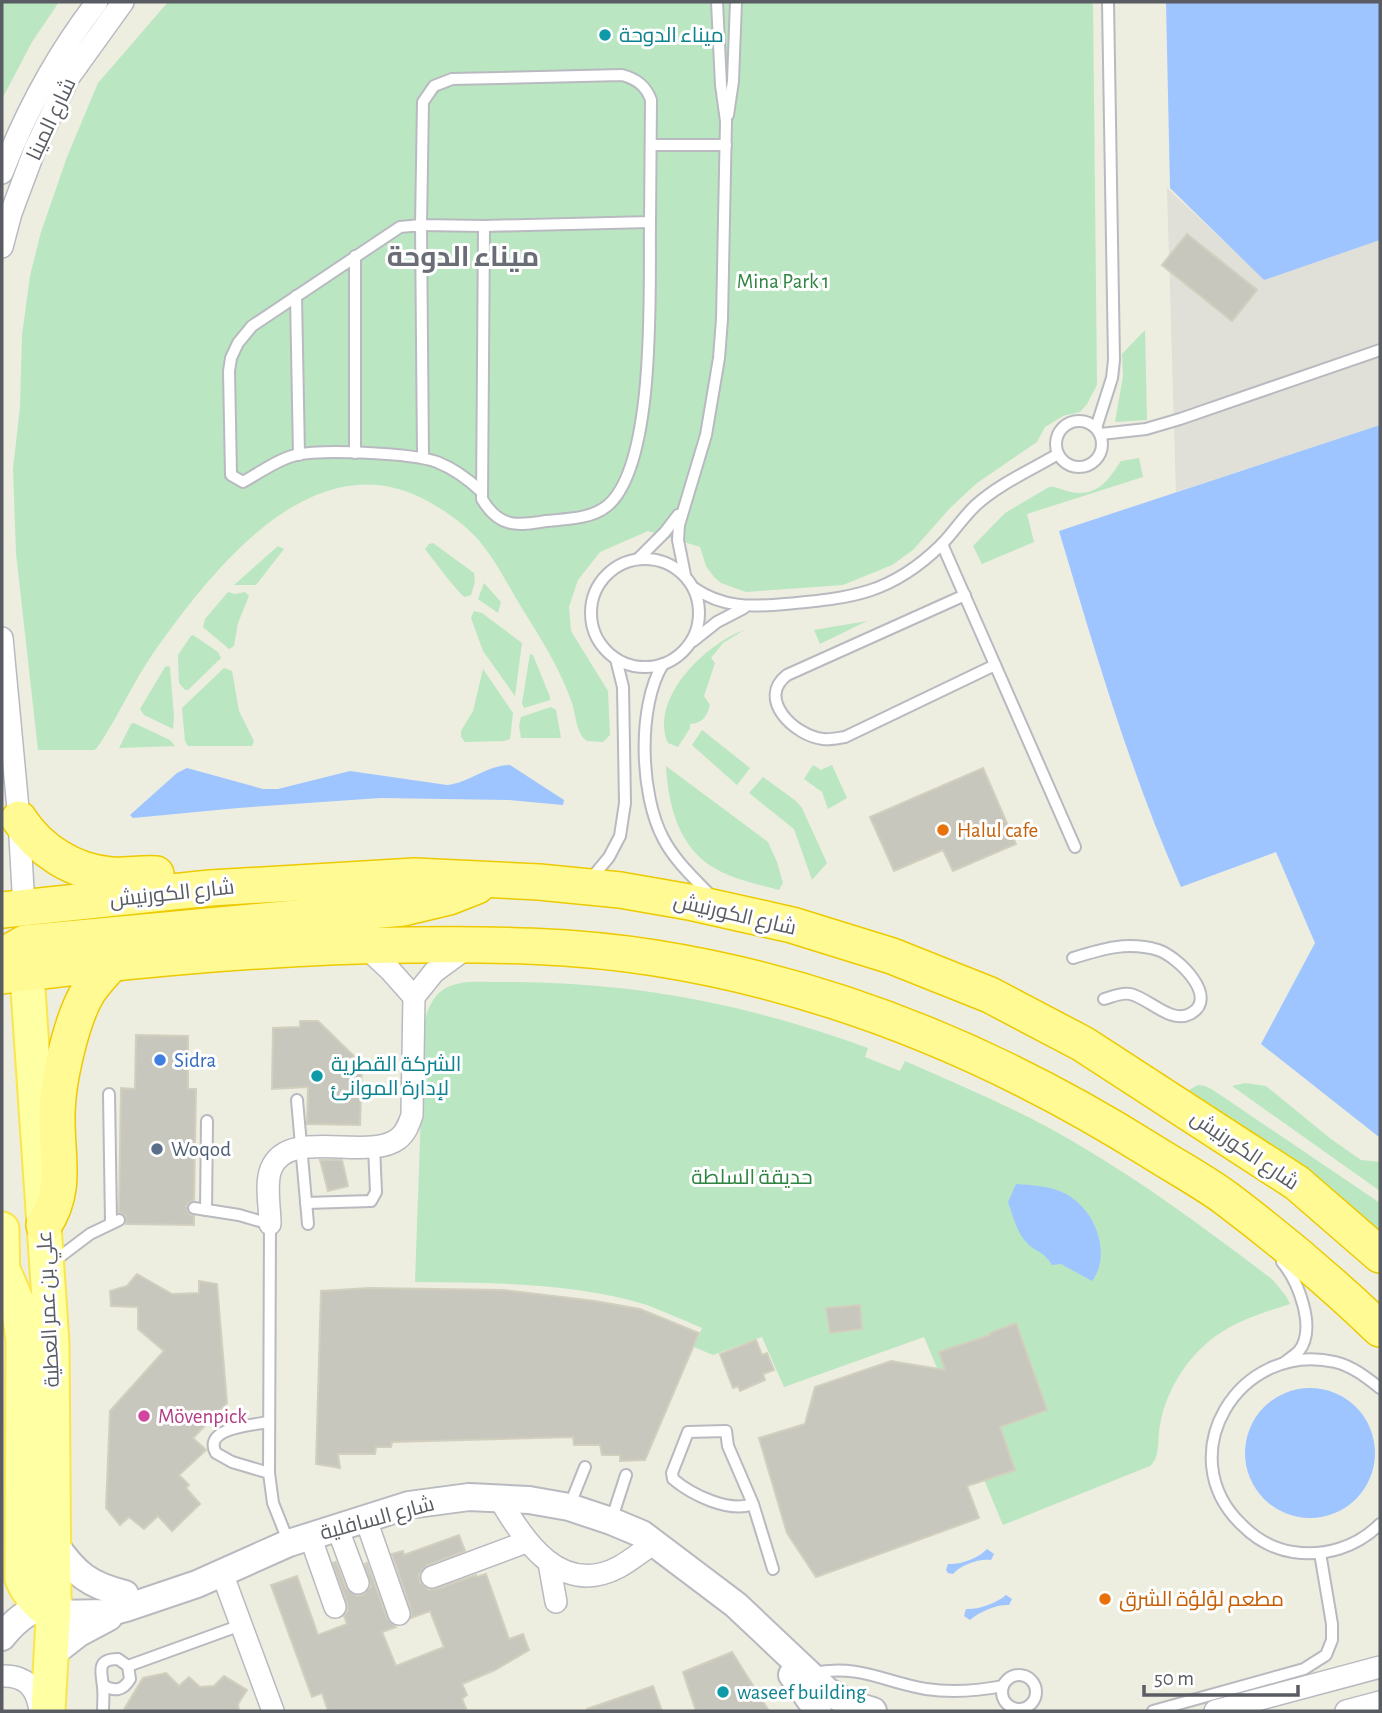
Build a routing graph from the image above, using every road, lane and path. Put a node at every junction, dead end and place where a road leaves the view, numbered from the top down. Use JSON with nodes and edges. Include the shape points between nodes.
{"nodes":[{"id":1,"x":97,"y":2,"type":"edge"},
{"id":2,"x":123,"y":2,"type":"edge"},
{"id":3,"x":717,"y":2,"type":"edge"},
{"id":4,"x":736,"y":2,"type":"edge"},
{"id":5,"x":1108,"y":2,"type":"edge"},
{"id":6,"x":726,"y":121,"type":"junction"},
{"id":7,"x":652,"y":145,"type":"junction"},
{"id":8,"x":726,"y":145,"type":"junction"},
{"id":9,"x":2,"y":173,"type":"edge"},
{"id":10,"x":650,"y":222,"type":"junction"},
{"id":11,"x":421,"y":225,"type":"junction"},
{"id":12,"x":484,"y":226,"type":"junction"},
{"id":13,"x":2,"y":247,"type":"edge"},
{"id":14,"x":355,"y":256,"type":"junction"},
{"id":15,"x":296,"y":296,"type":"junction"},
{"id":16,"x":1380,"y":350,"type":"edge"},
{"id":17,"x":1098,"y":431,"type":"junction"},
{"id":18,"x":355,"y":453,"type":"junction"},
{"id":19,"x":1058,"y":454,"type":"junction"},
{"id":20,"x":299,"y":455,"type":"junction"},
{"id":21,"x":423,"y":458,"type":"junction"},
{"id":22,"x":482,"y":492,"type":"junction"},
{"id":23,"x":682,"y":510,"type":"junction"},
{"id":24,"x":942,"y":544,"type":"junction"},
{"id":25,"x":638,"y":559,"type":"junction"},
{"id":26,"x":685,"y":575,"type":"junction"},
{"id":27,"x":694,"y":588,"type":"junction"},
{"id":28,"x":965,"y":595,"type":"junction"},
{"id":29,"x":746,"y":607,"type":"junction"},
{"id":30,"x":2,"y":638,"type":"edge"},
{"id":31,"x":691,"y":642,"type":"junction"},
{"id":32,"x":616,"y":659,"type":"junction"},
{"id":33,"x":663,"y":664,"type":"junction"},
{"id":34,"x":995,"y":665,"type":"junction"},
{"id":35,"x":19,"y":819,"type":"junction"},
{"id":36,"x":1075,"y":847,"type":"dead end"},
{"id":37,"x":493,"y":879,"type":"junction"},
{"id":38,"x":585,"y":886,"type":"junction"},
{"id":39,"x":210,"y":888,"type":"junction"},
{"id":40,"x":723,"y":909,"type":"junction"},
{"id":41,"x":9,"y":937,"type":"edge"},
{"id":42,"x":473,"y":944,"type":"junction"},
{"id":43,"x":363,"y":946,"type":"junction"},
{"id":44,"x":1073,"y":958,"type":"dead end"},
{"id":45,"x":113,"y":963,"type":"junction"},
{"id":46,"x":414,"y":997,"type":"junction"},
{"id":47,"x":1104,"y":999,"type":"dead end"},
{"id":48,"x":109,"y":1094,"type":"dead end"},
{"id":49,"x":297,"y":1100,"type":"dead end"},
{"id":50,"x":207,"y":1121,"type":"dead end"},
{"id":51,"x":302,"y":1147,"type":"junction"},
{"id":52,"x":374,"y":1147,"type":"junction"},
{"id":53,"x":1224,"y":1197,"type":"junction"},
{"id":54,"x":306,"y":1203,"type":"junction"},
{"id":55,"x":194,"y":1208,"type":"dead end"},
{"id":56,"x":206,"y":1210,"type":"junction"},
{"id":57,"x":270,"y":1223,"type":"junction"},
{"id":58,"x":308,"y":1224,"type":"dead end"},
{"id":59,"x":44,"y":1225,"type":"junction"},
{"id":60,"x":2,"y":1229,"type":"edge"},
{"id":61,"x":1266,"y":1244,"type":"dead end"},
{"id":62,"x":3,"y":1251,"type":"edge"},
{"id":63,"x":1274,"y":1254,"type":"dead end"},
{"id":64,"x":1380,"y":1255,"type":"edge"},
{"id":65,"x":48,"y":1265,"type":"junction"},
{"id":66,"x":2,"y":1321,"type":"edge"},
{"id":67,"x":1380,"y":1329,"type":"edge"},
{"id":68,"x":1285,"y":1362,"type":"junction"},
{"id":69,"x":1380,"y":1388,"type":"edge"},
{"id":70,"x":269,"y":1422,"type":"junction"},
{"id":71,"x":585,"y":1467,"type":"dead end"},
{"id":72,"x":269,"y":1473,"type":"junction"},
{"id":73,"x":626,"y":1475,"type":"dead end"},
{"id":74,"x":499,"y":1498,"type":"junction"},
{"id":75,"x":753,"y":1504,"type":"junction"},
{"id":76,"x":569,"y":1507,"type":"junction"},
{"id":77,"x":365,"y":1517,"type":"junction"},
{"id":78,"x":611,"y":1521,"type":"junction"},
{"id":79,"x":1380,"y":1524,"type":"edge"},
{"id":80,"x":337,"y":1527,"type":"junction"},
{"id":81,"x":299,"y":1539,"type":"junction"},
{"id":82,"x":526,"y":1542,"type":"junction"},
{"id":83,"x":54,"y":1543,"type":"junction"},
{"id":84,"x":655,"y":1543,"type":"junction"},
{"id":85,"x":1321,"y":1553,"type":"junction"},
{"id":86,"x":549,"y":1563,"type":"junction"},
{"id":87,"x":773,"y":1569,"type":"dead end"},
{"id":88,"x":222,"y":1573,"type":"junction"},
{"id":89,"x":432,"y":1577,"type":"dead end"},
{"id":90,"x":358,"y":1583,"type":"dead end"},
{"id":91,"x":126,"y":1601,"type":"junction"},
{"id":92,"x":556,"y":1602,"type":"dead end"},
{"id":93,"x":50,"y":1607,"type":"junction"},
{"id":94,"x":335,"y":1607,"type":"dead end"},
{"id":95,"x":399,"y":1614,"type":"dead end"},
{"id":96,"x":755,"y":1622,"type":"junction"},
{"id":97,"x":241,"y":1625,"type":"junction"},
{"id":98,"x":2,"y":1637,"type":"edge"},
{"id":99,"x":51,"y":1654,"type":"junction"},
{"id":100,"x":128,"y":1666,"type":"junction"},
{"id":101,"x":1380,"y":1667,"type":"edge"},
{"id":102,"x":809,"y":1674,"type":"junction"},
{"id":103,"x":2,"y":1676,"type":"edge"},
{"id":104,"x":103,"y":1685,"type":"junction"},
{"id":105,"x":1003,"y":1686,"type":"junction"},
{"id":106,"x":1380,"y":1702,"type":"edge"},
{"id":107,"x":1028,"y":1710,"type":"edge"},
{"id":108,"x":40,"y":1711,"type":"edge"},
{"id":109,"x":48,"y":1711,"type":"edge"},
{"id":110,"x":103,"y":1711,"type":"edge"},
{"id":111,"x":273,"y":1711,"type":"edge"},
{"id":112,"x":818,"y":1711,"type":"edge"},
{"id":113,"x":873,"y":1711,"type":"edge"},
{"id":114,"x":1153,"y":1711,"type":"edge"},
{"id":115,"x":1214,"y":1711,"type":"edge"},
{"id":116,"x":1346,"y":1711,"type":"edge"}],
"edges":[{"from":1,"to":9,"type":"street","name":"شارع المينا","via":[[52,66]]},
{"from":2,"to":13,"type":"street","name":"شارع المينا","via":[[69,77],[35,149]]},
{"from":3,"to":6,"type":"lane"},
{"from":4,"to":6,"type":"lane","via":[[733,81]]},
{"from":5,"to":17,"type":"lane","via":[[1114,360]]},
{"from":6,"to":8,"type":"lane"},
{"from":7,"to":8,"type":"lane"},
{"from":7,"to":10,"type":"lane"},
{"from":7,"to":11,"type":"lane","via":[[651,100],[643,86],[630,77],[442,81],[423,102]]},
{"from":8,"to":23,"type":"lane","via":[[719,358],[706,435]]},
{"from":10,"to":12,"type":"lane"},
{"from":10,"to":22,"type":"lane","via":[[645,404],[633,457],[619,492],[605,508],[590,515],[515,525],[495,516]]},
{"from":11,"to":12,"type":"lane"},
{"from":11,"to":14,"type":"lane","via":[[400,227]]},
{"from":11,"to":21,"type":"lane"},
{"from":12,"to":22,"type":"lane"},
{"from":14,"to":15,"type":"lane"},
{"from":14,"to":18,"type":"lane"},
{"from":15,"to":20,"type":"lane"},
{"from":15,"to":20,"type":"lane","via":[[252,326],[231,358],[231,475],[243,482]]},
{"from":16,"to":17,"type":"lane","via":[[1181,419],[1146,429]]},
{"from":17,"to":19,"type":"lane","via":[[1082,421],[1066,425],[1056,438]]},
{"from":17,"to":19,"type":"lane","via":[[1102,450],[1092,464],[1069,466]]},
{"from":18,"to":20,"type":"lane"},
{"from":18,"to":21,"type":"lane"},
{"from":19,"to":24,"type":"lane","via":[[983,500]]},
{"from":21,"to":22,"type":"lane","via":[[463,474]]},
{"from":23,"to":25,"type":"lane"},
{"from":23,"to":26,"type":"lane","via":[[678,540]]},
{"from":24,"to":28,"type":"lane"},
{"from":24,"to":29,"type":"lane","via":[[908,573],[862,594]]},
{"from":25,"to":26,"type":"lane","via":[[663,561]]},
{"from":25,"to":32,"type":"lane","via":[[611,570],[593,594],[591,623],[600,643]]},
{"from":26,"to":27,"type":"lane"},
{"from":27,"to":29,"type":"lane","via":[[718,602]]},
{"from":27,"to":31,"type":"lane","via":[[699,615]]},
{"from":28,"to":34,"type":"lane"},
{"from":28,"to":34,"type":"lane","via":[[787,675],[776,686],[774,701],[803,732],[834,739]]},
{"from":29,"to":31,"type":"lane"},
{"from":30,"to":35,"type":"street"},
{"from":31,"to":33,"type":"lane"},
{"from":32,"to":33,"type":"lane","via":[[647,667]]},
{"from":32,"to":38,"type":"lane","via":[[624,699],[625,803],[620,836],[610,857]]},
{"from":33,"to":40,"type":"lane","via":[[648,702],[648,796],[670,850]]},
{"from":34,"to":36,"type":"lane"},
{"from":35,"to":39,"type":"highway","via":[[46,850],[81,868],[113,875],[168,875]]},
{"from":35,"to":41,"type":"street"},
{"from":37,"to":38,"type":"highway","name":"شارع الكورنيش"},
{"from":37,"to":39,"type":"highway","name":"شارع الكورنيش","via":[[366,877]]},
{"from":37,"to":41,"type":"highway","via":[[449,897],[403,908]]},
{"from":38,"to":40,"type":"highway","name":"شارع الكورنيش"},
{"from":39,"to":41,"type":"highway","name":"شارع الكورنيش"},
{"from":40,"to":64,"type":"highway","name":"شارع الكورنيش","via":[[892,956],[990,995],[1083,1044],[1297,1183]]},
{"from":41,"to":45,"type":"highway"},
{"from":41,"to":59,"type":"main road","name":"علي بن عمر العطية"},
{"from":42,"to":43,"type":"highway"},
{"from":42,"to":46,"type":"street","via":[[434,972]]},
{"from":42,"to":53,"type":"highway","via":[[654,958],[741,975],[868,1013],[992,1063],[1047,1091]]},
{"from":43,"to":45,"type":"highway"},
{"from":43,"to":46,"type":"street"},
{"from":44,"to":47,"type":"lane","via":[[1123,945],[1157,950],[1182,966],[1198,987],[1200,1000],[1195,1011],[1175,1016],[1128,993]]},
{"from":45,"to":59,"type":"highway","via":[[83,1001],[64,1065],[57,1103],[59,1192]]},
{"from":46,"to":52,"type":"street","via":[[412,1115],[400,1138]]},
{"from":48,"to":65,"type":"lane","via":[[115,1221]]},
{"from":49,"to":51,"type":"lane"},
{"from":50,"to":56,"type":"lane"},
{"from":51,"to":52,"type":"street"},
{"from":51,"to":54,"type":"lane"},
{"from":51,"to":57,"type":"street","via":[[279,1157],[271,1168]]},
{"from":52,"to":54,"type":"lane","via":[[376,1192],[371,1201]]},
{"from":53,"to":61,"type":"lane"},
{"from":53,"to":67,"type":"highway"},
{"from":54,"to":58,"type":"lane"},
{"from":55,"to":56,"type":"lane"},
{"from":56,"to":57,"type":"lane"},
{"from":57,"to":70,"type":"lane"},
{"from":59,"to":65,"type":"main road","name":"علي بن عمر العطية"},
{"from":60,"to":62,"type":"main road","name":"علي بن عمر العطية"},
{"from":62,"to":66,"type":"main road","name":"علي بن عمر العطية"},
{"from":62,"to":93,"type":"main road","via":[[23,1340],[22,1579],[26,1588]]},
{"from":63,"to":68,"type":"lane","via":[[1297,1284],[1305,1320],[1299,1351]]},
{"from":65,"to":83,"type":"main road","name":"علي بن عمر العطية"},
{"from":68,"to":69,"type":"lane","via":[[1311,1358],[1336,1362],[1360,1371]]},
{"from":68,"to":85,"type":"lane","via":[[1262,1371],[1227,1404],[1212,1450],[1214,1474],[1221,1497],[1251,1534],[1287,1551]]},
{"from":70,"to":72,"type":"lane"},
{"from":70,"to":72,"type":"lane","via":[[226,1431],[213,1444],[224,1458]]},
{"from":71,"to":76,"type":"lane"},
{"from":72,"to":81,"type":"lane","via":[[274,1503]]},
{"from":73,"to":78,"type":"lane"},
{"from":74,"to":76,"type":"street","name":"شارع السافلية"},
{"from":74,"to":77,"type":"street","name":"شارع السافلية","via":[[439,1500]]},
{"from":74,"to":82,"type":"street"},
{"from":75,"to":75,"type":"lane","via":[[726,1431],[688,1433],[673,1479],[718,1504],[744,1508]]},
{"from":75,"to":87,"type":"lane"},
{"from":76,"to":78,"type":"street","name":"شارع السافلية"},
{"from":77,"to":80,"type":"street","name":"شارع السافلية"},
{"from":77,"to":95,"type":"street"},
{"from":78,"to":84,"type":"street","name":"شارع السافلية"},
{"from":79,"to":85,"type":"lane","via":[[1354,1543]]},
{"from":80,"to":81,"type":"street","name":"شارع السافلية"},
{"from":80,"to":90,"type":"street"},
{"from":81,"to":88,"type":"street","name":"شارع السافلية"},
{"from":81,"to":94,"type":"street"},
{"from":82,"to":86,"type":"street"},
{"from":82,"to":89,"type":"street"},
{"from":83,"to":91,"type":"street","via":[[82,1577]]},
{"from":83,"to":93,"type":"main road","name":"علي بن عمر العطية"},
{"from":84,"to":86,"type":"street","via":[[601,1573],[565,1571]]},
{"from":84,"to":96,"type":"street","name":"شارع السافلية"},
{"from":85,"to":114,"type":"lane","via":[[1332,1624],[1326,1655],[1304,1670]]},
{"from":86,"to":92,"type":"street"},
{"from":88,"to":91,"type":"street","name":"شارع السافلية","via":[[190,1587]]},
{"from":88,"to":97,"type":"street"},
{"from":91,"to":93,"type":"street","name":"شارع السافلية"},
{"from":91,"to":99,"type":"street"},
{"from":93,"to":98,"type":"street","name":"شارع السافلية","via":[[16,1622]]},
{"from":93,"to":99,"type":"main road","name":"علي بن عمر العطية"},
{"from":96,"to":102,"type":"street","name":"شارع السافلية"},
{"from":96,"to":112,"type":"street","name":"شارع السافلية"},
{"from":97,"to":100,"type":"lane"},
{"from":97,"to":111,"type":"street"},
{"from":99,"to":109,"type":"main road","name":"علي بن عمر العطية"},
{"from":100,"to":104,"type":"lane","via":[[130,1679],[121,1688]]},
{"from":100,"to":104,"type":"lane","via":[[118,1659],[106,1662],[99,1673]]},
{"from":101,"to":115,"type":"street"},
{"from":102,"to":105,"type":"lane","via":[[862,1672],[945,1691]]},
{"from":102,"to":113,"type":"street","name":"شارع السافلية","via":[[827,1691]]},
{"from":103,"to":108,"type":"street","via":[[30,1684]]},
{"from":104,"to":110,"type":"lane"},
{"from":105,"to":107,"type":"lane","via":[[1008,1705]]},
{"from":105,"to":107,"type":"lane","via":[[1015,1674],[1033,1680],[1037,1693]]},
{"from":106,"to":116,"type":"street"}]}
